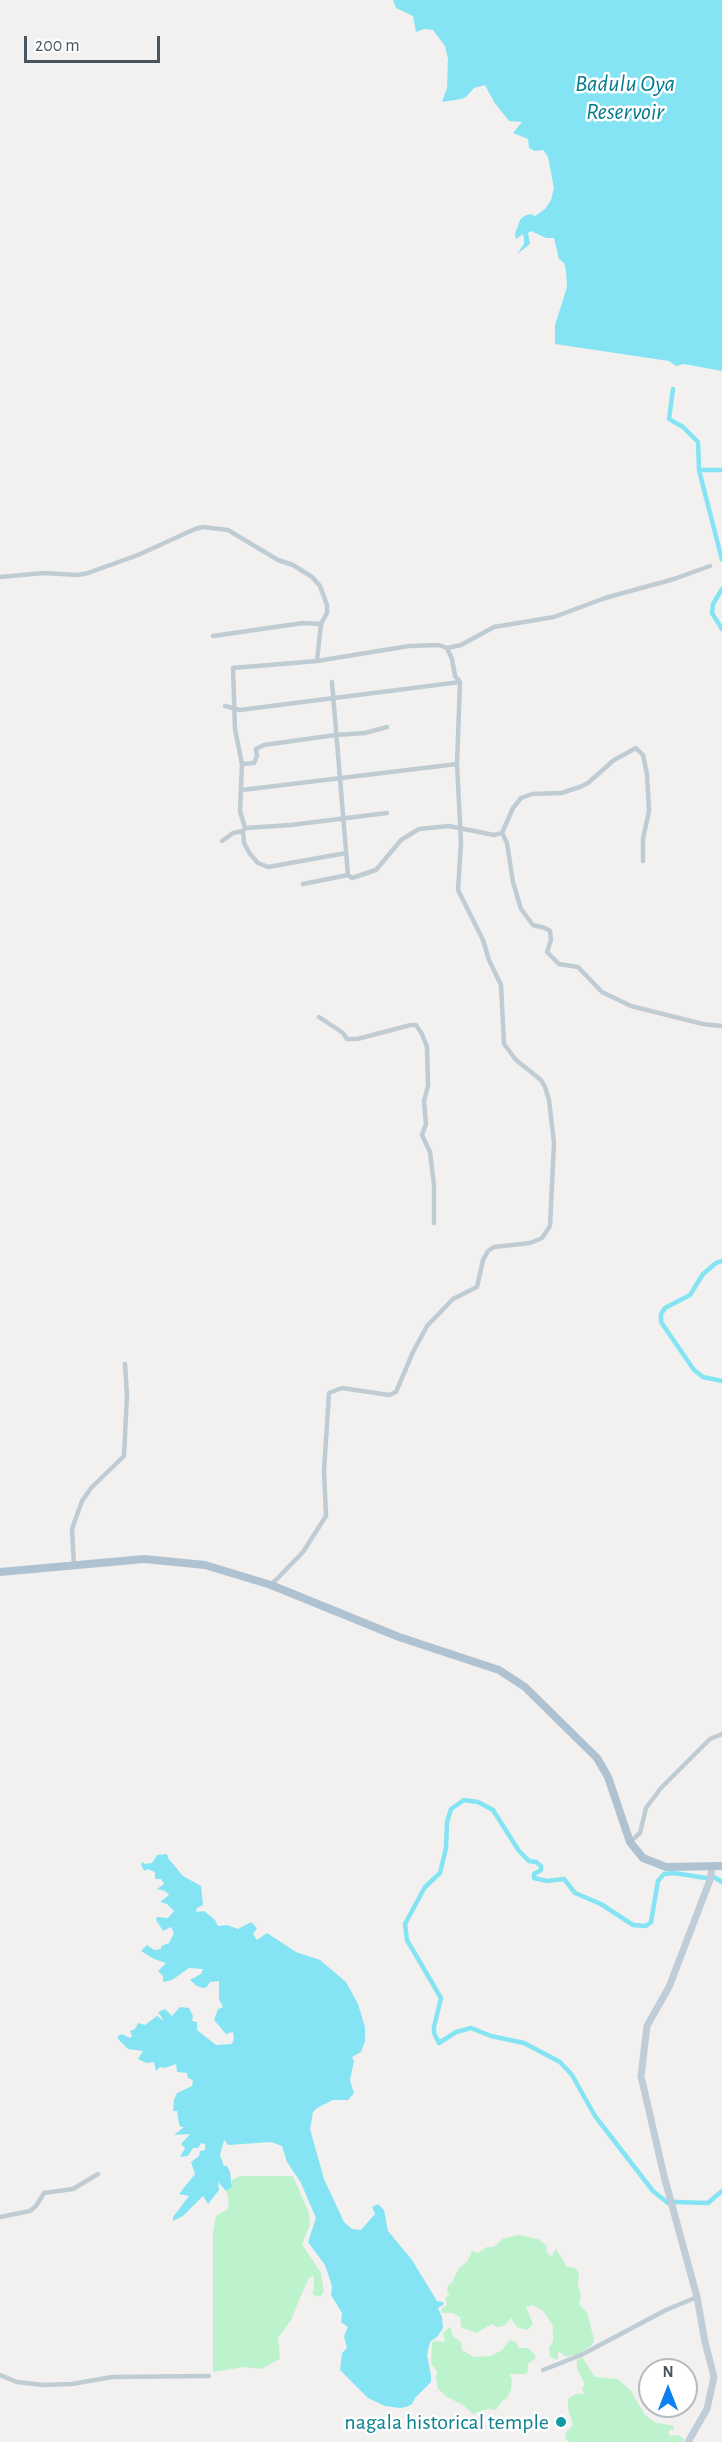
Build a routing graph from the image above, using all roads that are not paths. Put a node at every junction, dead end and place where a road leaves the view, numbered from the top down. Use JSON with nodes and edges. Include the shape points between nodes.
{"nodes":[{"id":1,"x":710,"y":566,"type":"dead end"},
{"id":2,"x":0,"y":577,"type":"edge"},
{"id":3,"x":321,"y":624,"type":"junction"},
{"id":4,"x":213,"y":636,"type":"dead end"},
{"id":5,"x":447,"y":648,"type":"junction"},
{"id":6,"x":317,"y":661,"type":"junction"},
{"id":7,"x":332,"y":682,"type":"dead end"},
{"id":8,"x":460,"y":682,"type":"junction"},
{"id":9,"x":334,"y":697,"type":"junction"},
{"id":10,"x":225,"y":706,"type":"dead end"},
{"id":11,"x":234,"y":710,"type":"junction"},
{"id":12,"x":387,"y":727,"type":"dead end"},
{"id":13,"x":336,"y":735,"type":"junction"},
{"id":14,"x":242,"y":764,"type":"junction"},
{"id":15,"x":457,"y":764,"type":"junction"},
{"id":16,"x":341,"y":777,"type":"junction"},
{"id":17,"x":243,"y":790,"type":"junction"},
{"id":18,"x":387,"y":813,"type":"dead end"},
{"id":19,"x":344,"y":817,"type":"junction"},
{"id":20,"x":244,"y":829,"type":"junction"},
{"id":21,"x":459,"y":830,"type":"junction"},
{"id":22,"x":502,"y":833,"type":"junction"},
{"id":23,"x":222,"y":841,"type":"dead end"},
{"id":24,"x":346,"y":853,"type":"junction"},
{"id":25,"x":642,"y":861,"type":"dead end"},
{"id":26,"x":348,"y":876,"type":"junction"},
{"id":27,"x":303,"y":884,"type":"dead end"},
{"id":28,"x":319,"y":1017,"type":"dead end"},
{"id":29,"x":722,"y":1026,"type":"edge"},
{"id":30,"x":434,"y":1223,"type":"dead end"},
{"id":31,"x":125,"y":1364,"type":"dead end"},
{"id":32,"x":74,"y":1566,"type":"junction"},
{"id":33,"x":0,"y":1572,"type":"edge"},
{"id":34,"x":271,"y":1585,"type":"junction"},
{"id":35,"x":722,"y":1734,"type":"edge"},
{"id":36,"x":630,"y":1842,"type":"junction"},
{"id":37,"x":722,"y":1866,"type":"edge"},
{"id":38,"x":712,"y":1867,"type":"junction"},
{"id":39,"x":98,"y":2174,"type":"dead end"},
{"id":40,"x":0,"y":2217,"type":"edge"},
{"id":41,"x":697,"y":2297,"type":"junction"},
{"id":42,"x":543,"y":2370,"type":"dead end"},
{"id":43,"x":0,"y":2375,"type":"edge"},
{"id":44,"x":210,"y":2376,"type":"dead end"},
{"id":45,"x":718,"y":2378,"type":"edge"},
{"id":46,"x":688,"y":2442,"type":"edge"}],
"edges":[{"from":1,"to":5,"type":"street","via":[[554,617],[494,627]]},
{"from":2,"to":3,"type":"street","via":[[88,573],[195,529],[228,530],[312,577],[327,605]]},
{"from":3,"to":4,"type":"street"},
{"from":3,"to":6,"type":"street"},
{"from":5,"to":6,"type":"street","via":[[409,646]]},
{"from":5,"to":8,"type":"street"},
{"from":6,"to":11,"type":"street","via":[[233,668]]},
{"from":7,"to":9,"type":"street"},
{"from":8,"to":9,"type":"street"},
{"from":8,"to":15,"type":"street"},
{"from":9,"to":11,"type":"street"},
{"from":9,"to":13,"type":"street"},
{"from":10,"to":11,"type":"street"},
{"from":11,"to":14,"type":"street"},
{"from":12,"to":13,"type":"street"},
{"from":13,"to":14,"type":"street","via":[[258,747],[254,763]]},
{"from":13,"to":16,"type":"street"},
{"from":14,"to":17,"type":"street"},
{"from":15,"to":16,"type":"street"},
{"from":15,"to":21,"type":"street"},
{"from":16,"to":17,"type":"street"},
{"from":16,"to":19,"type":"street"},
{"from":17,"to":20,"type":"street","via":[[240,810]]},
{"from":18,"to":19,"type":"street"},
{"from":19,"to":20,"type":"street"},
{"from":19,"to":24,"type":"street"},
{"from":20,"to":23,"type":"street"},
{"from":20,"to":24,"type":"street","via":[[244,843],[250,854],[268,867]]},
{"from":21,"to":22,"type":"street","via":[[494,836]]},
{"from":21,"to":26,"type":"street","via":[[449,826],[419,829],[401,840],[376,870]]},
{"from":21,"to":34,"type":"street","via":[[458,890],[501,986],[504,1044],[516,1060],[541,1080],[549,1100],[554,1143],[550,1226],[542,1238],[530,1243],[488,1251],[477,1287],[453,1299],[427,1326],[396,1392],[388,1395],[342,1388],[329,1393],[324,1471],[326,1516],[303,1552]]},
{"from":22,"to":25,"type":"street","via":[[521,798],[579,787],[636,748],[643,755],[649,811]]},
{"from":22,"to":29,"type":"street","via":[[521,909],[533,925],[549,932],[548,952],[559,964],[578,967],[602,992],[631,1005]]},
{"from":24,"to":26,"type":"street"},
{"from":26,"to":27,"type":"street"},
{"from":28,"to":30,"type":"street","via":[[347,1039],[411,1025],[416,1025],[422,1034],[427,1047],[428,1086],[422,1135],[430,1152]]},
{"from":31,"to":32,"type":"street","via":[[124,1456],[82,1501],[72,1529]]},
{"from":32,"to":33,"type":"main road"},
{"from":32,"to":34,"type":"main road","via":[[144,1559],[176,1561],[227,1570]]},
{"from":34,"to":36,"type":"main road","via":[[384,1631],[490,1666],[525,1687],[597,1758],[608,1777]]},
{"from":35,"to":36,"type":"street","via":[[713,1737],[661,1788],[646,1808],[640,1833]]},
{"from":36,"to":38,"type":"main road","via":[[643,1858],[660,1866]]},
{"from":37,"to":38,"type":"main road"},
{"from":38,"to":41,"type":"main road","via":[[669,1987],[646,2026],[641,2076]]},
{"from":39,"to":40,"type":"street","via":[[73,2189],[44,2193],[30,2211]]},
{"from":41,"to":42,"type":"street"},
{"from":41,"to":45,"type":"main road","via":[[705,2342]]},
{"from":43,"to":44,"type":"street","via":[[43,2385],[112,2377]]},
{"from":45,"to":46,"type":"main road","via":[[707,2409]]}]}
